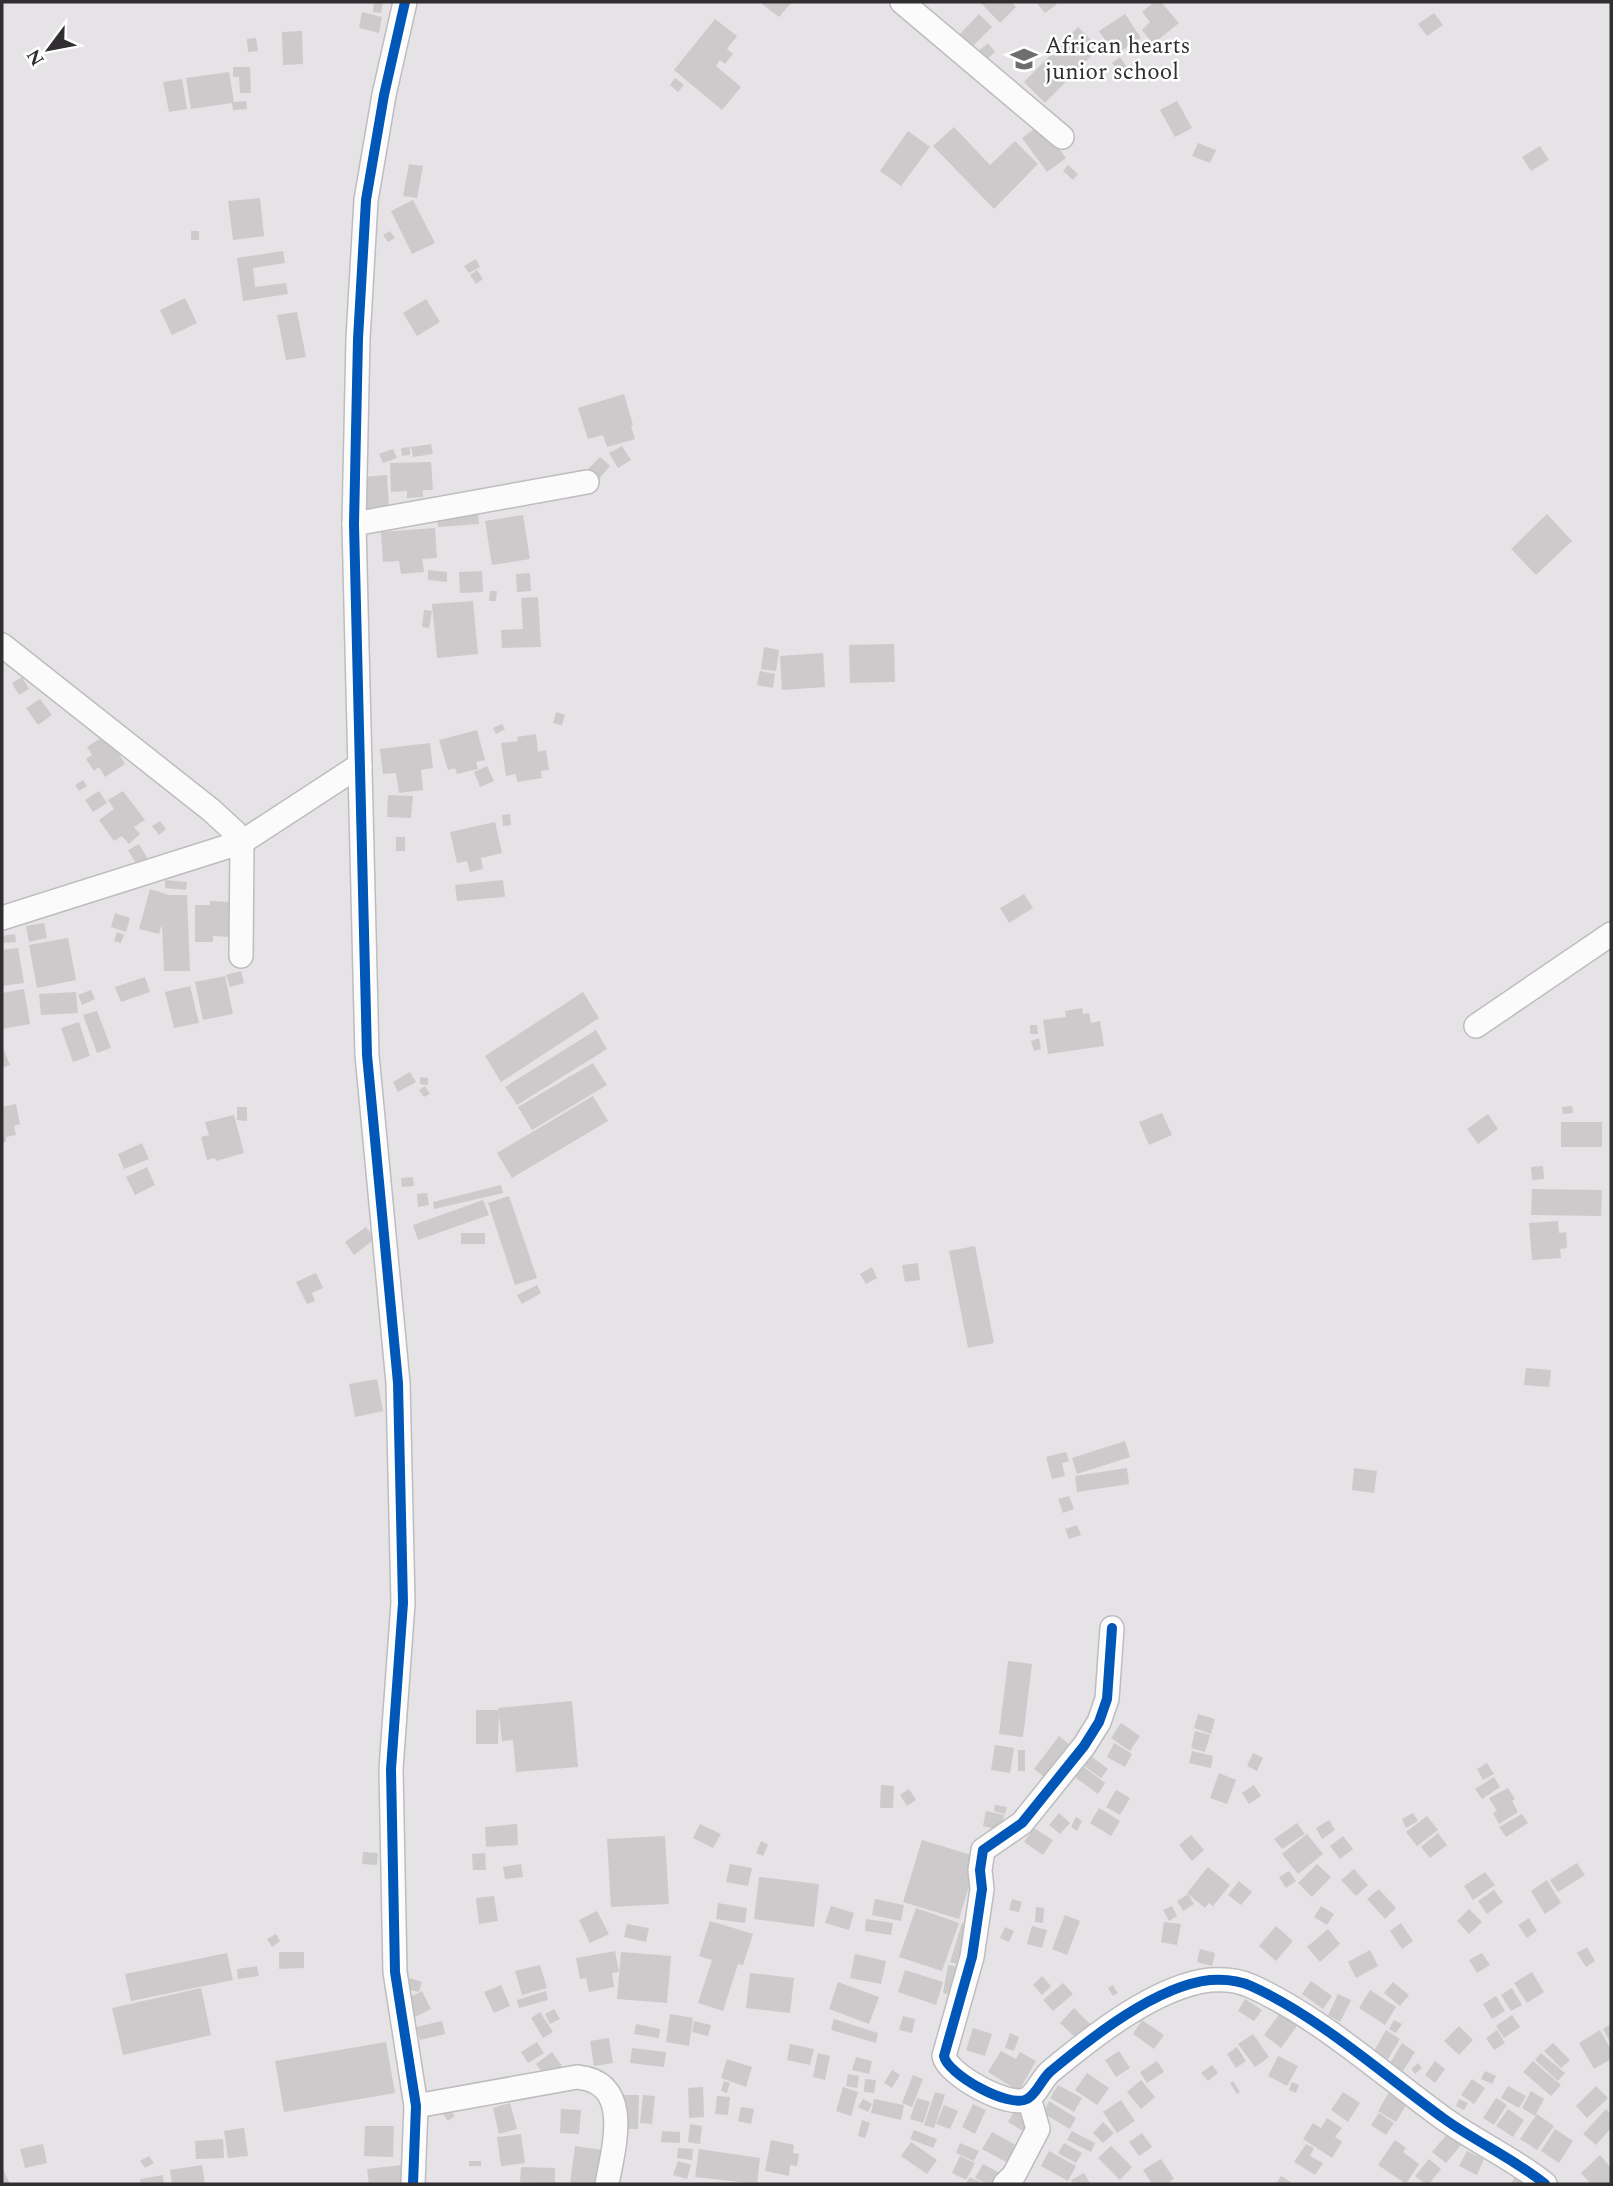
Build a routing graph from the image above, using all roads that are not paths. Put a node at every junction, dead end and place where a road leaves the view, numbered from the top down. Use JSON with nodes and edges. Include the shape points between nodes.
{"nodes":[{"id":1,"x":405,"y":2,"type":"edge"},
{"id":2,"x":902,"y":2,"type":"edge"},
{"id":3,"x":1062,"y":137,"type":"dead end"},
{"id":4,"x":587,"y":482,"type":"dead end"},
{"id":5,"x":354,"y":524,"type":"junction"},
{"id":6,"x":2,"y":645,"type":"edge"},
{"id":7,"x":360,"y":765,"type":"junction"},
{"id":8,"x":242,"y":842,"type":"junction"},
{"id":9,"x":2,"y":918,"type":"edge"},
{"id":10,"x":1611,"y":934,"type":"edge"},
{"id":11,"x":242,"y":956,"type":"dead end"},
{"id":12,"x":1476,"y":1026,"type":"dead end"},
{"id":13,"x":1112,"y":1628,"type":"dead end"},
{"id":14,"x":1029,"y":2098,"type":"junction"},
{"id":15,"x":416,"y":2106,"type":"junction"},
{"id":16,"x":414,"y":2184,"type":"edge"},
{"id":17,"x":607,"y":2184,"type":"edge"},
{"id":18,"x":1005,"y":2184,"type":"edge"},
{"id":19,"x":1545,"y":2184,"type":"edge"}],
"edges":[{"from":1,"to":5,"type":"street","via":[[366,200]]},
{"from":2,"to":3,"type":"street"},
{"from":4,"to":5,"type":"street"},
{"from":5,"to":7,"type":"street"},
{"from":6,"to":8,"type":"street","via":[[211,810]]},
{"from":7,"to":8,"type":"street"},
{"from":7,"to":15,"type":"street","via":[[368,1055],[398,1383],[403,1603],[391,1769],[395,1972]]},
{"from":8,"to":9,"type":"street"},
{"from":8,"to":11,"type":"street"},
{"from":10,"to":12,"type":"street"},
{"from":13,"to":14,"type":"street","via":[[1107,1699],[1099,1722],[1022,1822],[983,1850],[972,1957],[944,2056],[952,2071],[1004,2100]]},
{"from":14,"to":18,"type":"street","via":[[1038,2129]]},
{"from":14,"to":19,"type":"street","via":[[1046,2075],[1073,2053],[1147,2002],[1185,1984],[1227,1979],[1299,2013],[1444,2119]]},
{"from":15,"to":16,"type":"street"},
{"from":15,"to":17,"type":"street","via":[[590,2078],[601,2083],[613,2101],[616,2134]]}]}
